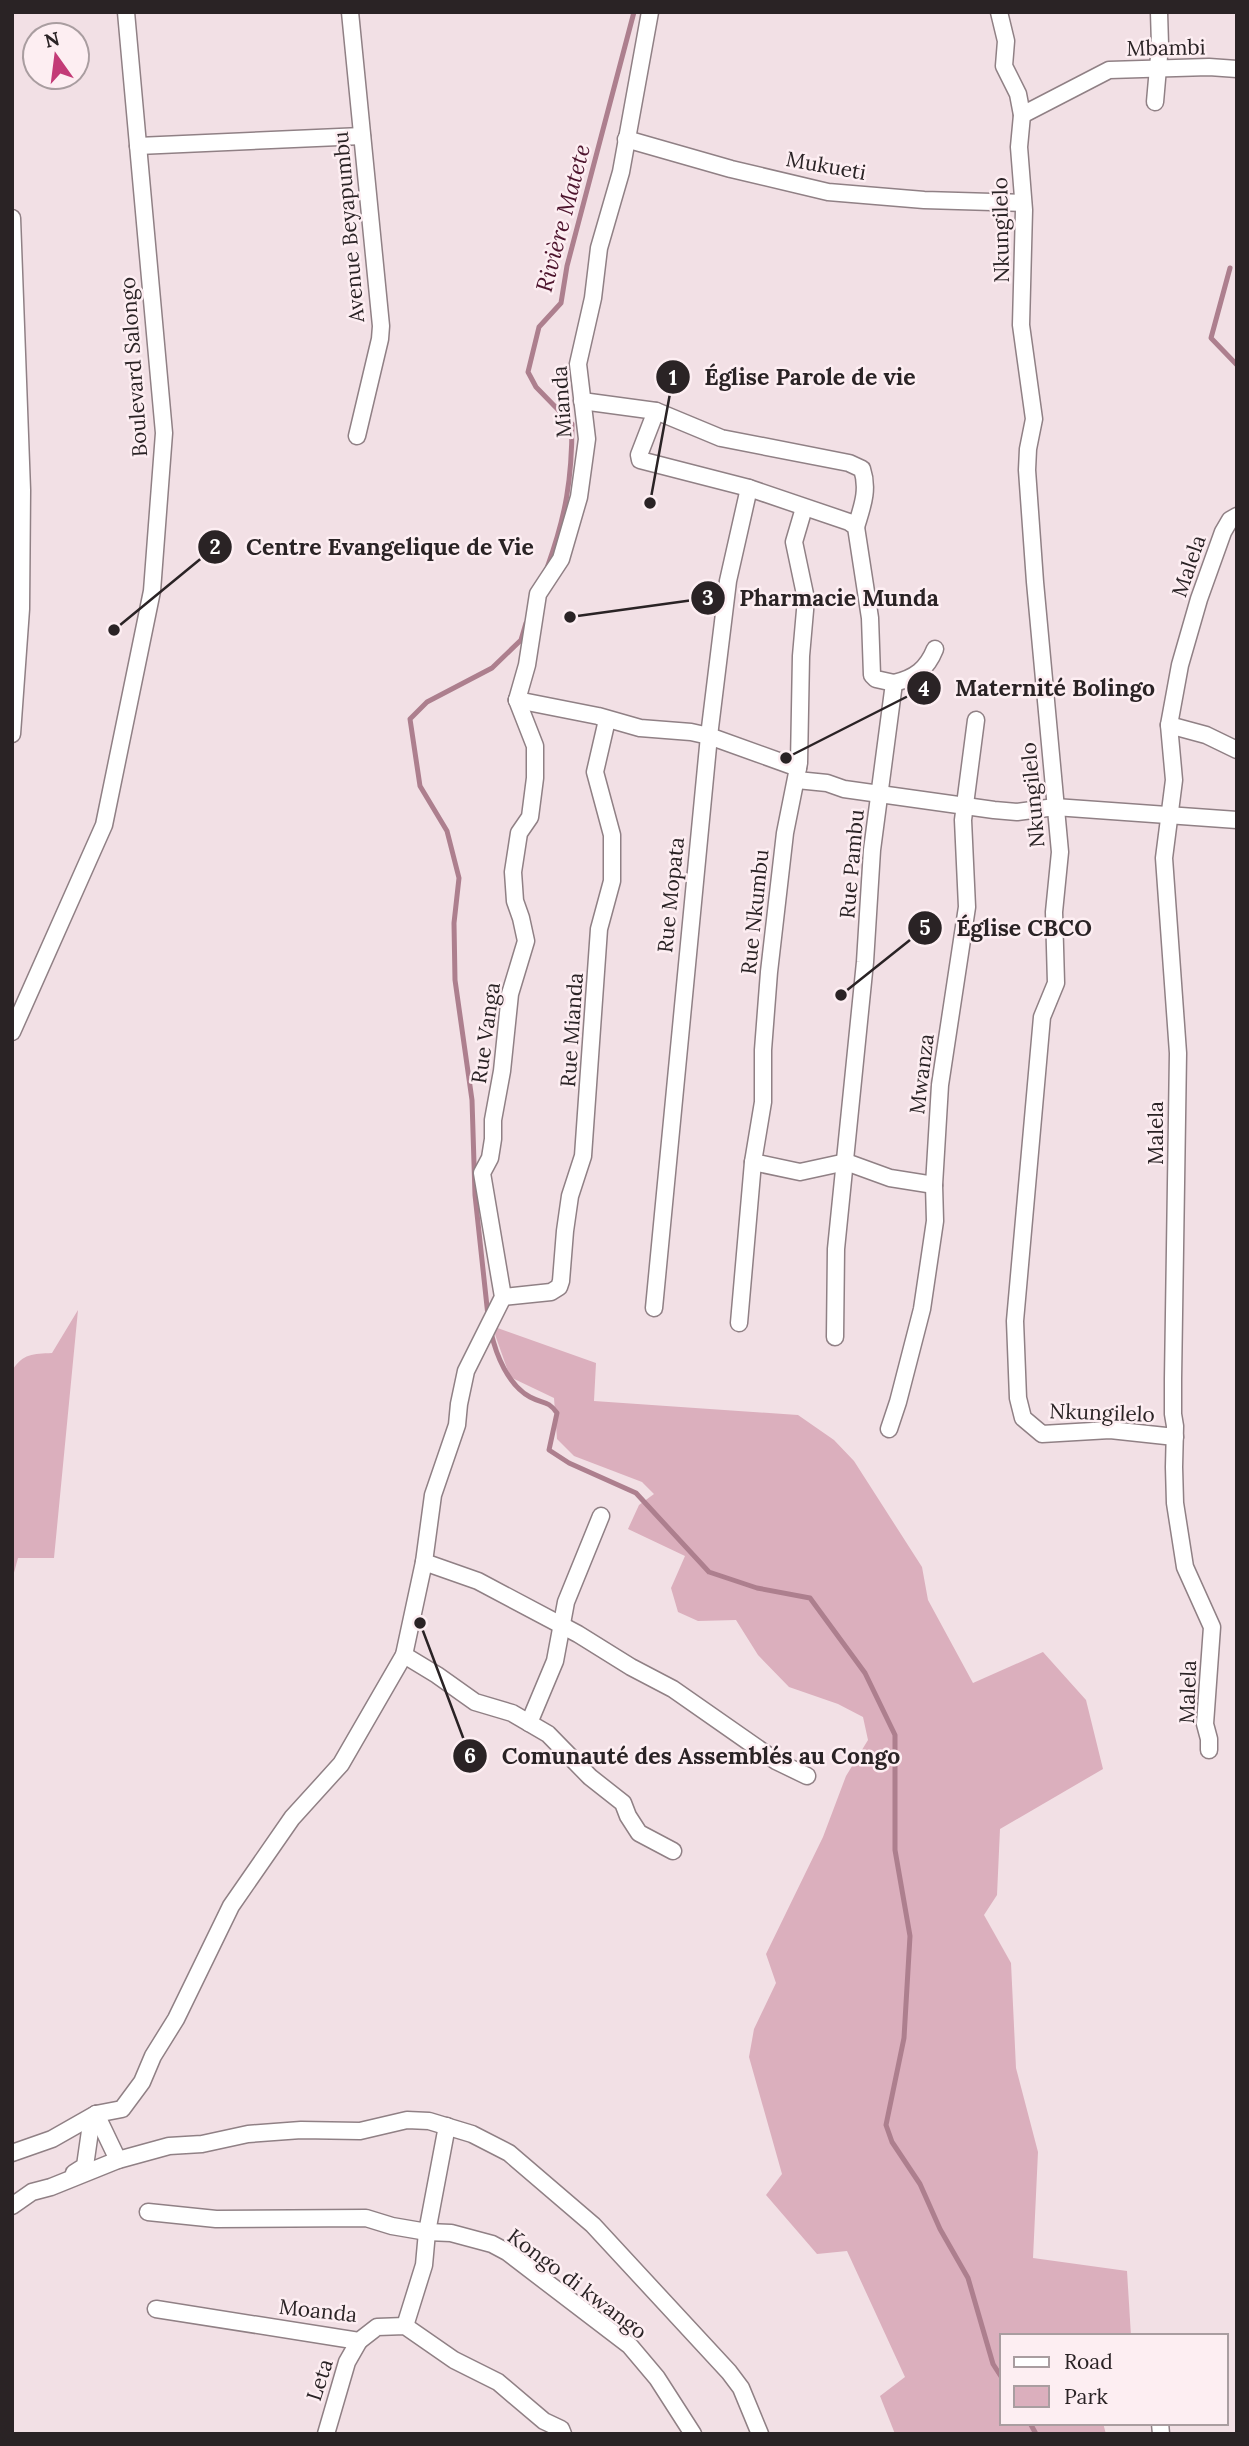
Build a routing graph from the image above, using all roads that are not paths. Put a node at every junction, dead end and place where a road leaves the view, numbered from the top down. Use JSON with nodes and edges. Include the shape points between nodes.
{"nodes":[{"id":1,"x":126,"y":12,"type":"edge"},
{"id":2,"x":350,"y":12,"type":"edge"},
{"id":3,"x":650,"y":12,"type":"edge"},
{"id":4,"x":999,"y":12,"type":"edge"},
{"id":5,"x":1159,"y":12,"type":"edge"},
{"id":6,"x":1159,"y":69,"type":"junction"},
{"id":7,"x":1237,"y":69,"type":"edge"},
{"id":8,"x":1155,"y":103,"type":"dead end"},
{"id":9,"x":1022,"y":115,"type":"junction"},
{"id":10,"x":362,"y":136,"type":"junction"},
{"id":11,"x":626,"y":139,"type":"junction"},
{"id":12,"x":138,"y":146,"type":"junction"},
{"id":13,"x":1023,"y":204,"type":"junction"},
{"id":14,"x":12,"y":218,"type":"edge"},
{"id":15,"x":13,"y":244,"type":"edge"},
{"id":16,"x":15,"y":367,"type":"edge"},
{"id":17,"x":582,"y":401,"type":"junction"},
{"id":18,"x":656,"y":411,"type":"junction"},
{"id":19,"x":357,"y":436,"type":"dead end"},
{"id":20,"x":749,"y":488,"type":"junction"},
{"id":21,"x":17,"y":490,"type":"edge"},
{"id":22,"x":804,"y":508,"type":"junction"},
{"id":23,"x":1233,"y":518,"type":"edge"},
{"id":24,"x":856,"y":527,"type":"junction"},
{"id":25,"x":17,"y":609,"type":"edge"},
{"id":26,"x":935,"y":649,"type":"dead end"},
{"id":27,"x":894,"y":683,"type":"junction"},
{"id":28,"x":517,"y":700,"type":"junction"},
{"id":29,"x":607,"y":720,"type":"junction"},
{"id":30,"x":976,"y":720,"type":"dead end"},
{"id":31,"x":1169,"y":725,"type":"junction"},
{"id":32,"x":12,"y":733,"type":"edge"},
{"id":33,"x":709,"y":736,"type":"junction"},
{"id":34,"x":1237,"y":750,"type":"edge"},
{"id":35,"x":798,"y":774,"type":"junction"},
{"id":36,"x":880,"y":794,"type":"junction"},
{"id":37,"x":967,"y":805,"type":"junction"},
{"id":38,"x":1055,"y":807,"type":"junction"},
{"id":39,"x":1171,"y":815,"type":"junction"},
{"id":40,"x":1237,"y":820,"type":"edge"},
{"id":41,"x":12,"y":1032,"type":"edge"},
{"id":42,"x":753,"y":1162,"type":"junction"},
{"id":43,"x":846,"y":1162,"type":"junction"},
{"id":44,"x":934,"y":1185,"type":"junction"},
{"id":45,"x":503,"y":1297,"type":"junction"},
{"id":46,"x":654,"y":1308,"type":"dead end"},
{"id":47,"x":739,"y":1323,"type":"dead end"},
{"id":48,"x":835,"y":1337,"type":"dead end"},
{"id":49,"x":889,"y":1429,"type":"dead end"},
{"id":50,"x":1175,"y":1437,"type":"junction"},
{"id":51,"x":601,"y":1516,"type":"dead end"},
{"id":52,"x":424,"y":1562,"type":"junction"},
{"id":53,"x":562,"y":1627,"type":"junction"},
{"id":54,"x":404,"y":1655,"type":"junction"},
{"id":55,"x":529,"y":1723,"type":"junction"},
{"id":56,"x":1209,"y":1750,"type":"dead end"},
{"id":57,"x":807,"y":1776,"type":"dead end"},
{"id":58,"x":673,"y":1851,"type":"dead end"},
{"id":59,"x":96,"y":2114,"type":"junction"},
{"id":60,"x":447,"y":2126,"type":"junction"},
{"id":61,"x":12,"y":2153,"type":"edge"},
{"id":62,"x":118,"y":2160,"type":"junction"},
{"id":63,"x":51,"y":2187,"type":"junction"},
{"id":64,"x":12,"y":2206,"type":"edge"},
{"id":65,"x":148,"y":2212,"type":"dead end"},
{"id":66,"x":427,"y":2232,"type":"junction"},
{"id":67,"x":156,"y":2309,"type":"dead end"},
{"id":68,"x":405,"y":2326,"type":"junction"},
{"id":69,"x":359,"y":2341,"type":"junction"},
{"id":70,"x":326,"y":2434,"type":"edge"},
{"id":71,"x":563,"y":2434,"type":"edge"},
{"id":72,"x":693,"y":2434,"type":"edge"},
{"id":73,"x":760,"y":2434,"type":"edge"}],
"edges":[{"from":1,"to":12,"type":"street","name":"Boulevard Salongo"},
{"from":2,"to":10,"type":"street","name":"Avenue Beyapumbu"},
{"from":3,"to":11,"type":"street","name":"Mianda"},
{"from":4,"to":9,"type":"street","name":"Nkungilelo","via":[[1006,41],[1004,66]]},
{"from":5,"to":6,"type":"street"},
{"from":6,"to":7,"type":"street","name":"Mbambi"},
{"from":6,"to":8,"type":"street"},
{"from":6,"to":9,"type":"street","name":"Mbambi","via":[[1109,70]]},
{"from":9,"to":13,"type":"street","name":"Nkungilelo"},
{"from":10,"to":12,"type":"street"},
{"from":10,"to":19,"type":"street","name":"Avenue Beyapumbu","via":[[381,326]]},
{"from":11,"to":13,"type":"street","name":"Mukueti","via":[[828,192]]},
{"from":11,"to":17,"type":"street","name":"Mianda","via":[[599,248],[578,364]]},
{"from":12,"to":41,"type":"street","name":"Boulevard Salongo","via":[[164,433],[152,591],[104,825]]},
{"from":13,"to":38,"type":"street","name":"Nkungilelo","via":[[1021,325],[1034,419],[1027,470]]},
{"from":14,"to":15,"type":"street"},
{"from":15,"to":16,"type":"street"},
{"from":16,"to":21,"type":"street"},
{"from":17,"to":18,"type":"street"},
{"from":17,"to":28,"type":"street","name":"Mianda","via":[[587,439],[579,497],[561,559],[538,594]]},
{"from":18,"to":20,"type":"street","via":[[640,460]]},
{"from":18,"to":24,"type":"street","via":[[721,438],[849,463],[862,470],[865,495]]},
{"from":20,"to":22,"type":"street"},
{"from":20,"to":33,"type":"street","name":"Rue Mopata","via":[[726,592]]},
{"from":21,"to":25,"type":"street"},
{"from":22,"to":24,"type":"street"},
{"from":22,"to":35,"type":"street","name":"Rue Nkumbu","via":[[794,542],[806,599]]},
{"from":23,"to":31,"type":"street","name":"Malela","via":[[1214,555],[1187,637]]},
{"from":24,"to":27,"type":"street","via":[[870,618],[872,675]]},
{"from":25,"to":32,"type":"street"},
{"from":26,"to":27,"type":"street","via":[[922,670]]},
{"from":27,"to":36,"type":"street","name":"Rue Pambu"},
{"from":28,"to":29,"type":"street"},
{"from":28,"to":45,"type":"street","name":"Rue Vanga","via":[[535,746],[530,817],[519,833],[513,872],[526,941],[510,994],[492,1149],[482,1173]]},
{"from":29,"to":33,"type":"street"},
{"from":29,"to":45,"type":"street","name":"Rue Mianda","via":[[595,772],[612,835],[612,881],[599,929],[583,1156],[570,1196],[561,1281],[551,1292]]},
{"from":30,"to":37,"type":"street","name":"Mwanza"},
{"from":31,"to":34,"type":"street"},
{"from":31,"to":39,"type":"street","name":"Malela","via":[[1174,780]]},
{"from":33,"to":35,"type":"street"},
{"from":33,"to":46,"type":"street","name":"Rue Mopata"},
{"from":35,"to":36,"type":"street"},
{"from":35,"to":42,"type":"street","name":"Rue Nkumbu","via":[[785,833],[764,1037],[763,1102]]},
{"from":36,"to":37,"type":"street"},
{"from":36,"to":43,"type":"street","name":"Rue Pambu"},
{"from":37,"to":38,"type":"street","via":[[1017,811]]},
{"from":37,"to":44,"type":"street","name":"Mwanza","via":[[963,820],[967,907],[940,1085]]},
{"from":38,"to":39,"type":"street"},
{"from":38,"to":50,"type":"street","name":"Nkungilelo","via":[[1060,852],[1054,912],[1056,983],[1042,1017],[1035,1083],[1015,1321],[1018,1398],[1023,1419],[1042,1434],[1110,1430]]},
{"from":39,"to":40,"type":"street"},
{"from":39,"to":50,"type":"street","name":"Malela","via":[[1164,858],[1178,1053]]},
{"from":42,"to":43,"type":"street","via":[[800,1172]]},
{"from":42,"to":47,"type":"street","name":"Rue Nkumbu"},
{"from":43,"to":44,"type":"street","via":[[890,1178]]},
{"from":43,"to":48,"type":"street","name":"Rue Pambu","via":[[836,1249]]},
{"from":44,"to":49,"type":"street","name":"Mwanza","via":[[935,1222],[922,1309]]},
{"from":45,"to":52,"type":"street","via":[[466,1371],[457,1425],[433,1495]]},
{"from":50,"to":56,"type":"street","name":"Malela","via":[[1175,1503],[1185,1567],[1212,1627],[1205,1724]]},
{"from":51,"to":53,"type":"street","via":[[566,1602]]},
{"from":52,"to":53,"type":"street","via":[[478,1581]]},
{"from":52,"to":54,"type":"street"},
{"from":53,"to":55,"type":"street","via":[[555,1661]]},
{"from":53,"to":57,"type":"street","via":[[673,1689],[776,1761]]},
{"from":54,"to":55,"type":"street","via":[[475,1702]]},
{"from":54,"to":59,"type":"street","via":[[341,1764],[292,1818],[231,1906],[142,2082],[122,2109]]},
{"from":55,"to":58,"type":"street","via":[[548,1734],[590,1777],[623,1802],[639,1833]]},
{"from":59,"to":61,"type":"street","via":[[52,2139]]},
{"from":59,"to":62,"type":"street"},
{"from":59,"to":63,"type":"street","via":[[85,2166]]},
{"from":60,"to":62,"type":"street","via":[[407,2120],[360,2131],[248,2134],[169,2146]]},
{"from":60,"to":66,"type":"street"},
{"from":60,"to":73,"type":"street","via":[[509,2153],[593,2225],[729,2372],[741,2388]]},
{"from":62,"to":63,"type":"street"},
{"from":63,"to":64,"type":"street","via":[[32,2192]]},
{"from":65,"to":66,"type":"street","name":"Kongo di kwango","via":[[216,2219],[366,2218]]},
{"from":66,"to":68,"type":"street","via":[[422,2276]]},
{"from":66,"to":72,"type":"street","name":"Kongo di kwango","via":[[451,2233],[507,2252],[630,2346]]},
{"from":67,"to":69,"type":"street","name":"Moanda"},
{"from":68,"to":69,"type":"street","name":"Moanda","via":[[377,2327]]},
{"from":68,"to":71,"type":"street","via":[[454,2360],[498,2382]]},
{"from":69,"to":70,"type":"street","name":"Leta","via":[[347,2362]]}]}
